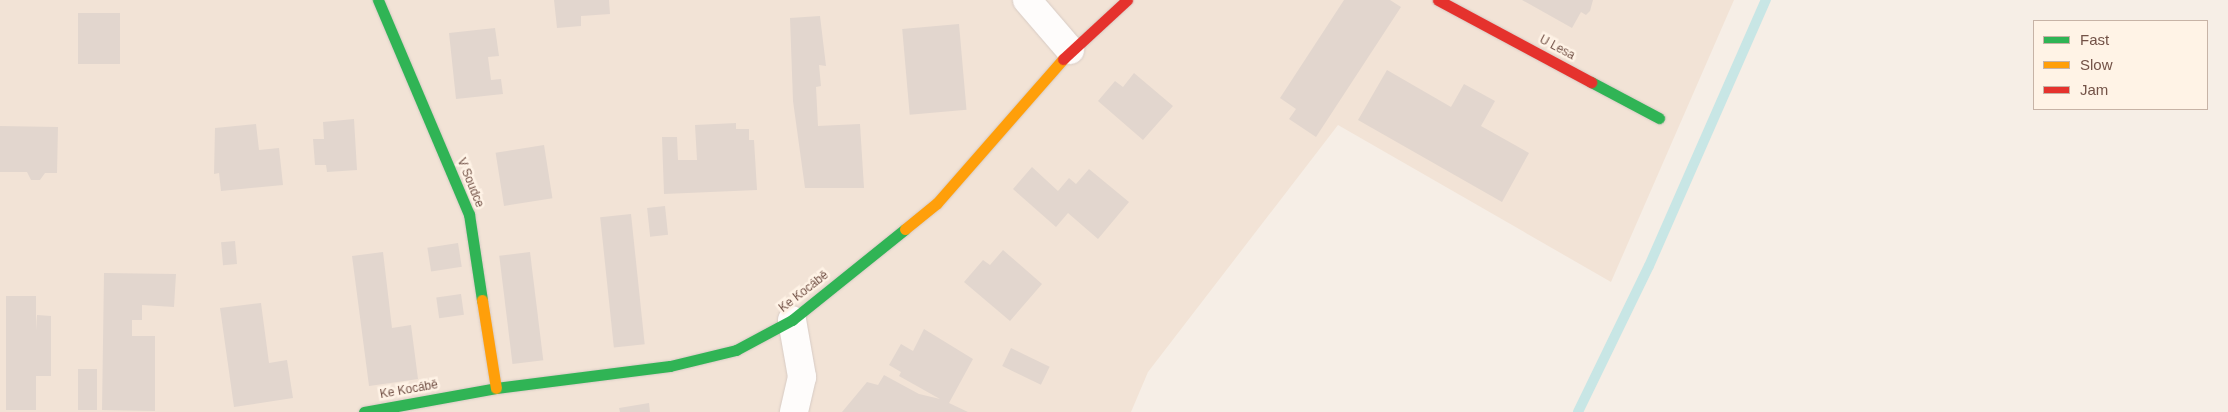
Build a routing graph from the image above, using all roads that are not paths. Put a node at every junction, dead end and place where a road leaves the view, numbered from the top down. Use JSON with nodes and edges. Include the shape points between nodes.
{"nodes":[{"id":1,"x":378,"y":0,"type":"edge"},
{"id":2,"x":1026,"y":0,"type":"edge"},
{"id":3,"x":1127,"y":0,"type":"edge"},
{"id":4,"x":1442,"y":1,"type":"edge"},
{"id":5,"x":1070,"y":50,"type":"junction"},
{"id":6,"x":1659,"y":118,"type":"dead end"},
{"id":7,"x":792,"y":320,"type":"junction"},
{"id":8,"x":496,"y":388,"type":"junction"},
{"id":9,"x":364,"y":412,"type":"edge"},
{"id":10,"x":794,"y":412,"type":"edge"}],
"edges":[{"from":1,"to":8,"type":"street","name":"V Soudce","via":[[469,214]]},
{"from":2,"to":5,"type":"street"},
{"from":3,"to":5,"type":"street","name":"Ke Kocábě"},
{"from":4,"to":6,"type":"street","name":"U Lesa"},
{"from":5,"to":7,"type":"street","name":"Ke Kocábě","via":[[937,202]]},
{"from":7,"to":8,"type":"street","name":"Ke Kocábě","via":[[736,350],[670,366]]},
{"from":7,"to":10,"type":"street","via":[[802,377]]},
{"from":8,"to":9,"type":"street","name":"Ke Kocábě"}]}
